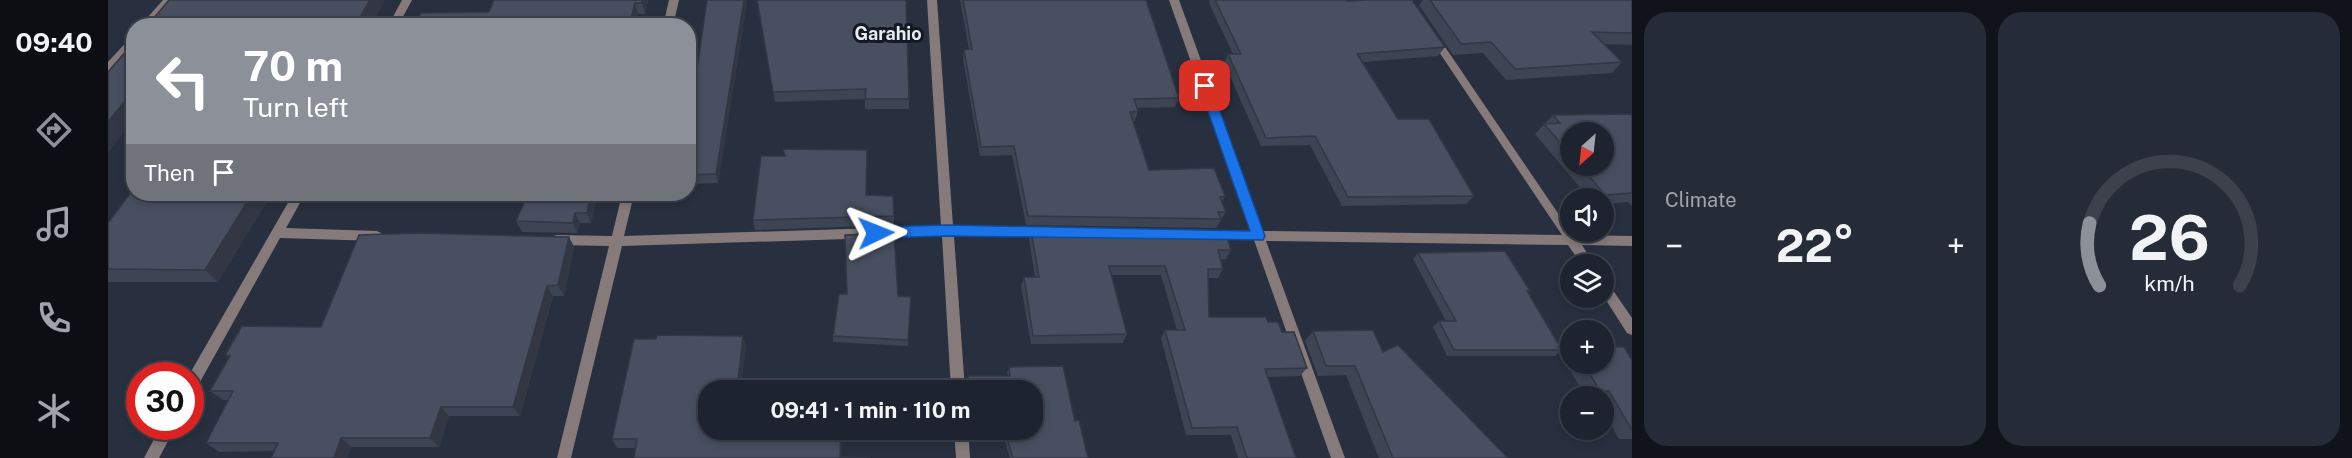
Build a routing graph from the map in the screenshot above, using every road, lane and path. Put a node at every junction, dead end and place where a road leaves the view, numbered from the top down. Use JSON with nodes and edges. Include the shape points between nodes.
{"nodes":[{"id":1,"x":168,"y":0,"type":"edge"},
{"id":2,"x":407,"y":0,"type":"edge"},
{"id":3,"x":674,"y":0,"type":"edge"},
{"id":4,"x":932,"y":0,"type":"edge"},
{"id":5,"x":1174,"y":0,"type":"edge"},
{"id":6,"x":153,"y":18,"type":"edge"},
{"id":7,"x":397,"y":18,"type":"edge"},
{"id":8,"x":670,"y":18,"type":"edge"},
{"id":9,"x":1428,"y":29,"type":"edge"},
{"id":10,"x":126,"y":48,"type":"edge"},
{"id":11,"x":108,"y":68,"type":"edge"},
{"id":12,"x":295,"y":201,"type":"edge"},
{"id":13,"x":626,"y":201,"type":"edge"},
{"id":14,"x":1560,"y":222,"type":"edge"},
{"id":15,"x":947,"y":231,"type":"junction"},
{"id":16,"x":1055,"y":232,"type":"edge"},
{"id":17,"x":277,"y":233,"type":"junction"},
{"id":18,"x":1199,"y":235,"type":"edge"},
{"id":19,"x":394,"y":236,"type":"edge"},
{"id":20,"x":1258,"y":236,"type":"junction"},
{"id":21,"x":546,"y":240,"type":"edge"},
{"id":22,"x":616,"y":241,"type":"junction"},
{"id":23,"x":1560,"y":241,"type":"edge"},
{"id":24,"x":1614,"y":242,"type":"edge"},
{"id":25,"x":1632,"y":242,"type":"edge"},
{"id":26,"x":1614,"y":302,"type":"edge"},
{"id":27,"x":1632,"y":329,"type":"edge"},
{"id":28,"x":204,"y":362,"type":"edge"},
{"id":29,"x":957,"y":380,"type":"edge"},
{"id":30,"x":161,"y":440,"type":"edge"},
{"id":31,"x":962,"y":440,"type":"edge"},
{"id":32,"x":151,"y":458,"type":"edge"},
{"id":33,"x":564,"y":458,"type":"edge"},
{"id":34,"x":963,"y":458,"type":"edge"},
{"id":35,"x":1338,"y":458,"type":"edge"}],
"edges":[{"from":1,"to":6,"type":"street"},
{"from":2,"to":7,"type":"street"},
{"from":3,"to":8,"type":"street"},
{"from":4,"to":15,"type":"street"},
{"from":5,"to":20,"type":"street"},
{"from":9,"to":14,"type":"street"},
{"from":10,"to":11,"type":"street"},
{"from":12,"to":17,"type":"street"},
{"from":13,"to":22,"type":"street"},
{"from":15,"to":16,"type":"street"},
{"from":15,"to":22,"type":"street"},
{"from":15,"to":29,"type":"street"},
{"from":17,"to":19,"type":"street"},
{"from":17,"to":28,"type":"street"},
{"from":18,"to":20,"type":"street"},
{"from":20,"to":23,"type":"street"},
{"from":20,"to":35,"type":"street"},
{"from":21,"to":22,"type":"street"},
{"from":22,"to":33,"type":"street"},
{"from":24,"to":25,"type":"street"},
{"from":26,"to":27,"type":"street"},
{"from":30,"to":32,"type":"street"},
{"from":31,"to":34,"type":"street"}]}
